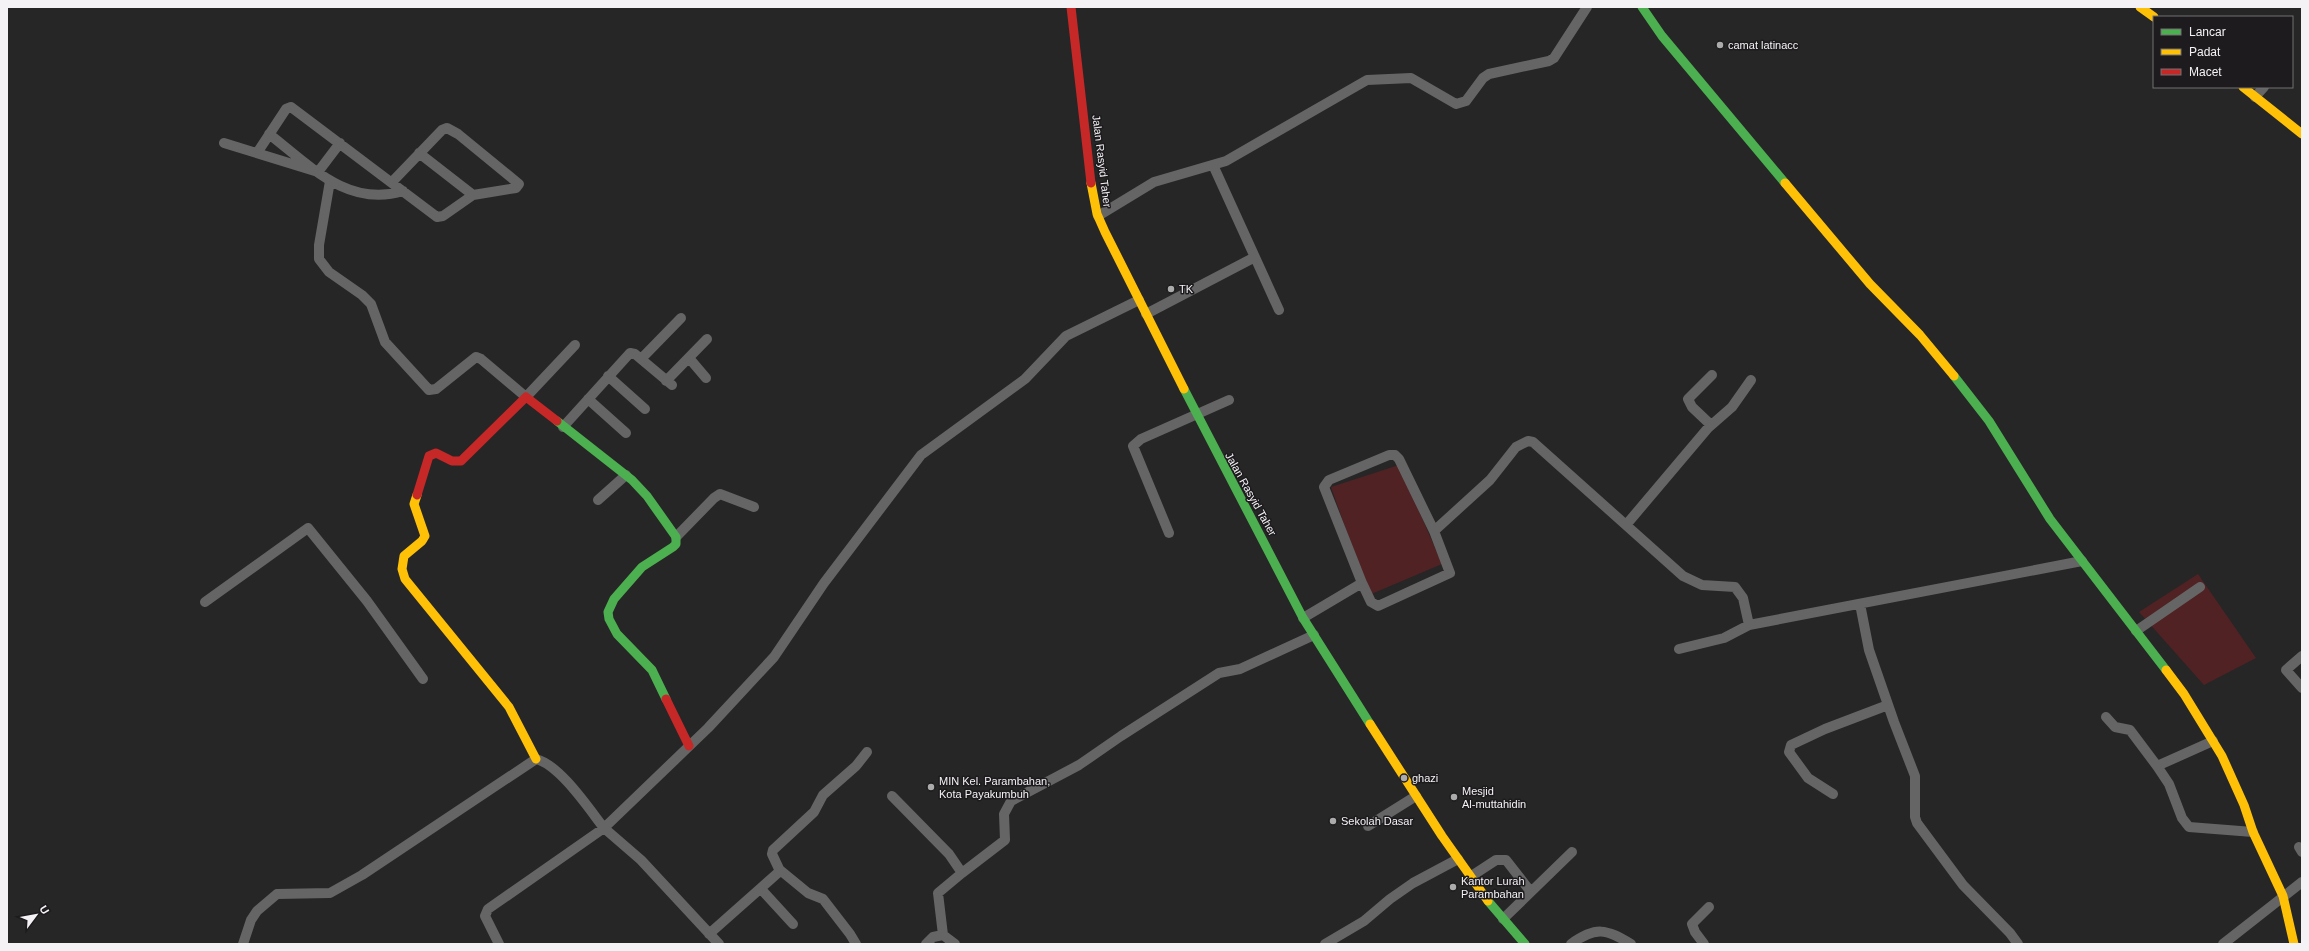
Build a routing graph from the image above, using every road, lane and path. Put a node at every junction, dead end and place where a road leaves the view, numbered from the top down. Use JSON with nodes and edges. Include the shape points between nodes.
{"nodes":[{"id":1,"x":1071,"y":7,"type":"edge"},
{"id":2,"x":1587,"y":7,"type":"edge"},
{"id":3,"x":1642,"y":7,"type":"edge"},
{"id":4,"x":2140,"y":7,"type":"edge"},
{"id":5,"x":2153,"y":16,"type":"edge"},
{"id":6,"x":2244,"y":88,"type":"edge"},
{"id":7,"x":2263,"y":88,"type":"edge"},
{"id":8,"x":2255,"y":97,"type":"junction"},
{"id":9,"x":269,"y":134,"type":"junction"},
{"id":10,"x":2302,"y":134,"type":"edge"},
{"id":11,"x":224,"y":143,"type":"dead end"},
{"id":12,"x":340,"y":143,"type":"junction"},
{"id":13,"x":257,"y":153,"type":"junction"},
{"id":14,"x":419,"y":153,"type":"junction"},
{"id":15,"x":1213,"y":165,"type":"junction"},
{"id":16,"x":318,"y":172,"type":"junction"},
{"id":17,"x":330,"y":181,"type":"junction"},
{"id":18,"x":392,"y":182,"type":"junction"},
{"id":19,"x":403,"y":191,"type":"junction"},
{"id":20,"x":473,"y":196,"type":"junction"},
{"id":21,"x":1098,"y":216,"type":"junction"},
{"id":22,"x":1255,"y":257,"type":"junction"},
{"id":23,"x":1139,"y":300,"type":"junction"},
{"id":24,"x":1279,"y":310,"type":"dead end"},
{"id":25,"x":1146,"y":314,"type":"junction"},
{"id":26,"x":681,"y":318,"type":"dead end"},
{"id":27,"x":707,"y":339,"type":"dead end"},
{"id":28,"x":575,"y":345,"type":"dead end"},
{"id":29,"x":641,"y":358,"type":"junction"},
{"id":30,"x":689,"y":358,"type":"junction"},
{"id":31,"x":1712,"y":375,"type":"dead end"},
{"id":32,"x":608,"y":376,"type":"junction"},
{"id":33,"x":706,"y":378,"type":"dead end"},
{"id":34,"x":1751,"y":380,"type":"dead end"},
{"id":35,"x":526,"y":397,"type":"junction"},
{"id":36,"x":588,"y":399,"type":"junction"},
{"id":37,"x":1229,"y":400,"type":"dead end"},
{"id":38,"x":645,"y":410,"type":"dead end"},
{"id":39,"x":1197,"y":416,"type":"junction"},
{"id":40,"x":1711,"y":424,"type":"junction"},
{"id":41,"x":563,"y":427,"type":"junction"},
{"id":42,"x":626,"y":433,"type":"dead end"},
{"id":43,"x":626,"y":475,"type":"junction"},
{"id":44,"x":598,"y":500,"type":"dead end"},
{"id":45,"x":754,"y":507,"type":"dead end"},
{"id":46,"x":1626,"y":525,"type":"junction"},
{"id":47,"x":1434,"y":531,"type":"junction"},
{"id":48,"x":1169,"y":533,"type":"dead end"},
{"id":49,"x":676,"y":537,"type":"junction"},
{"id":50,"x":2082,"y":562,"type":"junction"},
{"id":51,"x":1362,"y":583,"type":"junction"},
{"id":52,"x":2200,"y":587,"type":"dead end"},
{"id":53,"x":205,"y":602,"type":"dead end"},
{"id":54,"x":1860,"y":604,"type":"junction"},
{"id":55,"x":1303,"y":618,"type":"junction"},
{"id":56,"x":1749,"y":625,"type":"junction"},
{"id":57,"x":2136,"y":631,"type":"junction"},
{"id":58,"x":1314,"y":636,"type":"junction"},
{"id":59,"x":1678,"y":649,"type":"dead end"},
{"id":60,"x":2302,"y":656,"type":"edge"},
{"id":61,"x":423,"y":679,"type":"dead end"},
{"id":62,"x":2302,"y":688,"type":"edge"},
{"id":63,"x":1888,"y":705,"type":"junction"},
{"id":64,"x":2106,"y":717,"type":"dead end"},
{"id":65,"x":2213,"y":742,"type":"junction"},
{"id":66,"x":689,"y":746,"type":"junction"},
{"id":67,"x":867,"y":752,"type":"dead end"},
{"id":68,"x":536,"y":759,"type":"junction"},
{"id":69,"x":2157,"y":766,"type":"junction"},
{"id":70,"x":1833,"y":794,"type":"dead end"},
{"id":71,"x":892,"y":796,"type":"dead end"},
{"id":72,"x":1416,"y":796,"type":"junction"},
{"id":73,"x":1368,"y":826,"type":"dead end"},
{"id":74,"x":604,"y":828,"type":"junction"},
{"id":75,"x":2253,"y":832,"type":"junction"},
{"id":76,"x":1572,"y":852,"type":"dead end"},
{"id":77,"x":1458,"y":859,"type":"junction"},
{"id":78,"x":780,"y":870,"type":"junction"},
{"id":79,"x":962,"y":873,"type":"junction"},
{"id":80,"x":1470,"y":877,"type":"junction"},
{"id":81,"x":2302,"y":882,"type":"edge"},
{"id":82,"x":761,"y":889,"type":"junction"},
{"id":83,"x":1531,"y":892,"type":"junction"},
{"id":84,"x":2283,"y":896,"type":"junction"},
{"id":85,"x":1709,"y":907,"type":"dead end"},
{"id":86,"x":1503,"y":919,"type":"junction"},
{"id":87,"x":793,"y":924,"type":"dead end"},
{"id":88,"x":709,"y":934,"type":"junction"},
{"id":89,"x":942,"y":935,"type":"junction"},
{"id":90,"x":243,"y":944,"type":"edge"},
{"id":91,"x":499,"y":944,"type":"edge"},
{"id":92,"x":719,"y":944,"type":"edge"},
{"id":93,"x":856,"y":944,"type":"edge"},
{"id":94,"x":926,"y":944,"type":"edge"},
{"id":95,"x":955,"y":944,"type":"edge"},
{"id":96,"x":1325,"y":944,"type":"edge"},
{"id":97,"x":1525,"y":944,"type":"edge"},
{"id":98,"x":1571,"y":944,"type":"edge"},
{"id":99,"x":1631,"y":944,"type":"edge"},
{"id":100,"x":1704,"y":944,"type":"edge"},
{"id":101,"x":2018,"y":944,"type":"edge"},
{"id":102,"x":2223,"y":944,"type":"edge"},
{"id":103,"x":2294,"y":944,"type":"edge"}],
"edges":[{"from":1,"to":21,"type":"street","name":"Jalan Rasyid Taher","via":[[1092,191]]},
{"from":2,"to":15,"type":"street","via":[[1552,60],[1489,74],[1463,102],[1453,104],[1411,78],[1372,79],[1226,161]]},
{"from":3,"to":50,"type":"street","via":[[1662,36],[1870,284],[1920,335],[1958,381],[1988,421],[2025,481]]},
{"from":4,"to":5,"type":"street"},
{"from":6,"to":8,"type":"street"},
{"from":7,"to":8,"type":"street"},
{"from":8,"to":10,"type":"street"},
{"from":9,"to":12,"type":"street","via":[[286,109],[292,107]]},
{"from":9,"to":13,"type":"street"},
{"from":9,"to":16,"type":"street"},
{"from":11,"to":13,"type":"street"},
{"from":12,"to":16,"type":"street"},
{"from":12,"to":18,"type":"street"},
{"from":13,"to":16,"type":"street"},
{"from":14,"to":18,"type":"street"},
{"from":14,"to":20,"type":"street"},
{"from":14,"to":20,"type":"street","via":[[447,128],[458,134],[519,184],[516,188]]},
{"from":15,"to":21,"type":"street","via":[[1154,182]]},
{"from":15,"to":22,"type":"street"},
{"from":16,"to":17,"type":"street"},
{"from":17,"to":19,"type":"street","via":[[346,190],[374,196]]},
{"from":17,"to":35,"type":"street","via":[[319,245],[320,259],[329,272],[371,304],[386,342],[423,385],[429,390],[434,390],[478,357]]},
{"from":18,"to":19,"type":"street"},
{"from":19,"to":20,"type":"street","via":[[440,217]]},
{"from":21,"to":23,"type":"street","name":"Jalan Rasyid Taher"},
{"from":22,"to":24,"type":"street"},
{"from":22,"to":25,"type":"street"},
{"from":23,"to":25,"type":"street","name":"Jalan Rasyid Taher"},
{"from":23,"to":66,"type":"street","via":[[1066,336],[1025,378],[921,455],[824,583],[774,657]]},
{"from":25,"to":39,"type":"street","name":"Jalan Rasyid Taher"},
{"from":26,"to":29,"type":"street"},
{"from":27,"to":30,"type":"street"},
{"from":28,"to":35,"type":"street"},
{"from":29,"to":30,"type":"street","via":[[669,383]]},
{"from":29,"to":32,"type":"street","via":[[630,353]]},
{"from":30,"to":33,"type":"street"},
{"from":31,"to":40,"type":"street","via":[[1688,399],[1692,407]]},
{"from":32,"to":36,"type":"street"},
{"from":32,"to":38,"type":"street"},
{"from":34,"to":40,"type":"street","via":[[1732,407]]},
{"from":35,"to":41,"type":"street"},
{"from":35,"to":68,"type":"street","via":[[461,461],[452,461],[436,453],[429,456],[414,504],[425,536],[421,542],[408,550],[402,564],[405,579],[508,707]]},
{"from":36,"to":41,"type":"street"},
{"from":36,"to":42,"type":"street"},
{"from":37,"to":39,"type":"street"},
{"from":39,"to":48,"type":"street","via":[[1141,439],[1133,446]]},
{"from":39,"to":55,"type":"street","name":"Jalan Rasyid Taher"},
{"from":40,"to":46,"type":"street"},
{"from":41,"to":43,"type":"street"},
{"from":43,"to":44,"type":"street"},
{"from":43,"to":49,"type":"street","via":[[647,496]]},
{"from":45,"to":49,"type":"street","via":[[720,494]]},
{"from":46,"to":47,"type":"street","via":[[1539,445],[1528,441],[1516,447],[1490,480]]},
{"from":46,"to":56,"type":"street","via":[[1689,580],[1702,586],[1732,586],[1739,591]]},
{"from":47,"to":51,"type":"street","via":[[1450,569],[1449,574],[1378,606],[1371,602]]},
{"from":47,"to":51,"type":"street","via":[[1395,455],[1389,455],[1328,482],[1324,491]]},
{"from":49,"to":66,"type":"street","via":[[676,544],[673,547],[636,574],[614,599],[608,612],[617,634],[652,670]]},
{"from":50,"to":54,"type":"street"},
{"from":50,"to":57,"type":"street"},
{"from":51,"to":55,"type":"street"},
{"from":52,"to":57,"type":"street"},
{"from":53,"to":61,"type":"street","via":[[308,528],[367,601]]},
{"from":54,"to":56,"type":"street"},
{"from":54,"to":63,"type":"street","via":[[1869,650]]},
{"from":55,"to":58,"type":"street","name":"Jalan Rasyid Taher"},
{"from":56,"to":59,"type":"street","via":[[1724,638]]},
{"from":57,"to":65,"type":"street","via":[[2184,694]]},
{"from":58,"to":72,"type":"street","name":"Jalan Rasyid Taher"},
{"from":58,"to":79,"type":"street","via":[[1240,669],[1219,673],[1079,765],[1011,801],[1004,814],[1005,840]]},
{"from":60,"to":62,"type":"street","via":[[2286,670]]},
{"from":63,"to":70,"type":"street","via":[[1791,745],[1789,752],[1808,778]]},
{"from":63,"to":101,"type":"street","via":[[1915,776],[1917,823],[1963,886]]},
{"from":64,"to":69,"type":"street","via":[[2115,727],[2130,730]]},
{"from":65,"to":69,"type":"street"},
{"from":65,"to":75,"type":"street","via":[[2241,798]]},
{"from":66,"to":74,"type":"street"},
{"from":67,"to":78,"type":"street","via":[[856,766],[823,795],[814,812],[773,850],[772,855]]},
{"from":68,"to":74,"type":"street","via":[[544,761],[561,776]]},
{"from":68,"to":90,"type":"street","via":[[362,875],[330,892],[277,894],[262,906],[251,920]]},
{"from":69,"to":75,"type":"street","via":[[2170,784],[2182,818],[2189,827]]},
{"from":71,"to":79,"type":"street","via":[[949,854]]},
{"from":72,"to":73,"type":"street"},
{"from":72,"to":77,"type":"street","name":"Jalan Rasyid Taher"},
{"from":74,"to":88,"type":"street","via":[[641,860]]},
{"from":74,"to":91,"type":"street","via":[[488,909],[485,916]]},
{"from":75,"to":84,"type":"street"},
{"from":76,"to":83,"type":"street"},
{"from":77,"to":80,"type":"street","name":"Jalan Rasyid Taher"},
{"from":77,"to":96,"type":"street","via":[[1413,883],[1364,921]]},
{"from":78,"to":82,"type":"street"},
{"from":78,"to":93,"type":"street","via":[[808,893],[823,899]]},
{"from":79,"to":89,"type":"street","via":[[938,893]]},
{"from":80,"to":83,"type":"street","via":[[1496,860],[1506,860]]},
{"from":80,"to":86,"type":"street","name":"Jalan Rasyid Taher"},
{"from":81,"to":84,"type":"street"},
{"from":82,"to":87,"type":"street"},
{"from":82,"to":88,"type":"street"},
{"from":83,"to":86,"type":"street"},
{"from":84,"to":102,"type":"street"},
{"from":84,"to":103,"type":"street"},
{"from":85,"to":100,"type":"street","via":[[1692,924]]},
{"from":86,"to":97,"type":"street","name":"Jalan Rasyid Taher"},
{"from":88,"to":92,"type":"street"},
{"from":89,"to":94,"type":"street","via":[[933,937]]},
{"from":89,"to":95,"type":"street"},
{"from":98,"to":99,"type":"street","via":[[1586,934],[1603,931],[1615,934]]}]}
